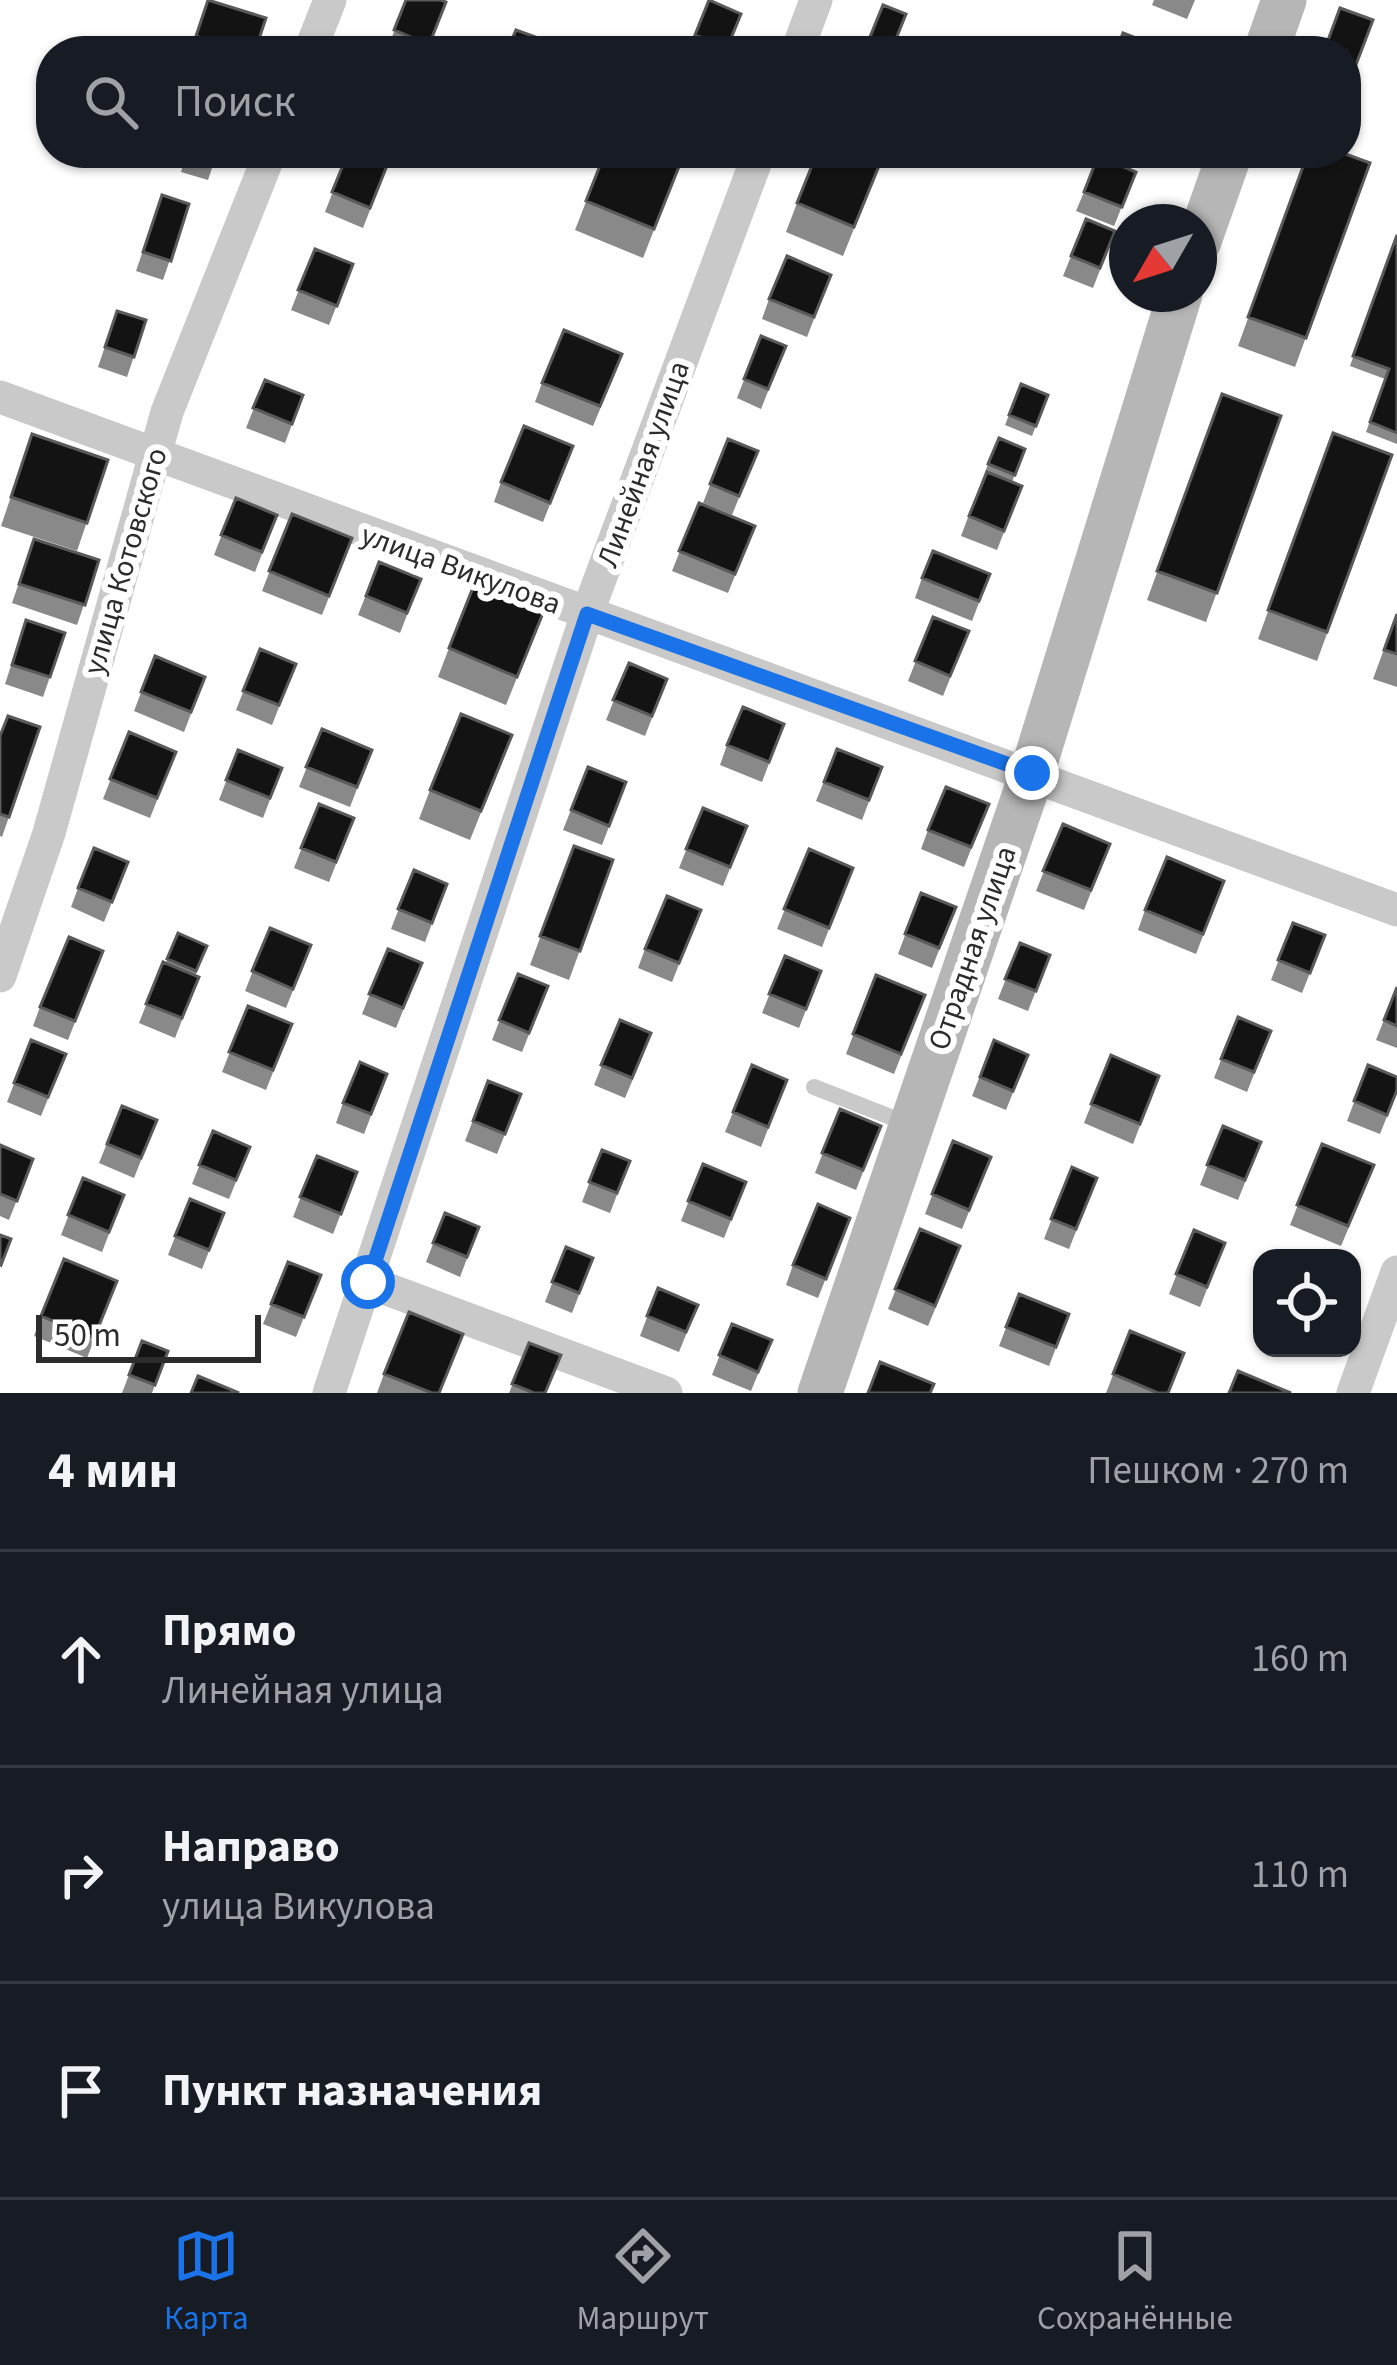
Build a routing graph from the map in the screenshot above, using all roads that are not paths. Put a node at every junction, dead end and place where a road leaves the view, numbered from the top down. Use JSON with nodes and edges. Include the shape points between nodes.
{"nodes":[{"id":1,"x":330,"y":0,"type":"edge"},
{"id":2,"x":816,"y":0,"type":"edge"},
{"id":3,"x":1284,"y":0,"type":"edge"},
{"id":4,"x":316,"y":36,"type":"edge"},
{"id":5,"x":803,"y":36,"type":"edge"},
{"id":6,"x":1271,"y":36,"type":"edge"},
{"id":7,"x":263,"y":168,"type":"edge"},
{"id":8,"x":753,"y":168,"type":"edge"},
{"id":9,"x":1225,"y":168,"type":"edge"},
{"id":10,"x":1212,"y":204,"type":"edge"},
{"id":11,"x":1174,"y":312,"type":"edge"},
{"id":12,"x":0,"y":397,"type":"edge"},
{"id":13,"x":154,"y":458,"type":"junction"},
{"id":14,"x":587,"y":614,"type":"junction"},
{"id":15,"x":1032,"y":773,"type":"junction"},
{"id":16,"x":1397,"y":910,"type":"edge"},
{"id":17,"x":0,"y":976,"type":"edge"},
{"id":18,"x":814,"y":1087,"type":"dead end"},
{"id":19,"x":912,"y":1125,"type":"junction"},
{"id":20,"x":1397,"y":1272,"type":"edge"},
{"id":21,"x":368,"y":1282,"type":"junction"},
{"id":22,"x":329,"y":1393,"type":"edge"},
{"id":23,"x":666,"y":1393,"type":"edge"},
{"id":24,"x":820,"y":1393,"type":"edge"},
{"id":25,"x":1353,"y":1393,"type":"edge"}],
"edges":[{"from":1,"to":4,"type":"street"},
{"from":2,"to":5,"type":"street"},
{"from":3,"to":6,"type":"street"},
{"from":7,"to":13,"type":"street","name":"улица Котовского"},
{"from":8,"to":14,"type":"street","name":"Линейная улица"},
{"from":9,"to":10,"type":"street"},
{"from":11,"to":15,"type":"street","name":"Отрадная улица"},
{"from":12,"to":13,"type":"street","name":"улица Викулова"},
{"from":13,"to":14,"type":"street","name":"улица Викулова"},
{"from":13,"to":17,"type":"street","name":"улица Котовского","via":[[49,833]]},
{"from":14,"to":15,"type":"street","name":"улица Викулова"},
{"from":14,"to":21,"type":"street","name":"Линейная улица"},
{"from":15,"to":16,"type":"street","name":"улица Викулова"},
{"from":15,"to":19,"type":"street","name":"Отрадная улица"},
{"from":18,"to":19,"type":"lane"},
{"from":19,"to":24,"type":"street","name":"Отрадная улица"},
{"from":20,"to":25,"type":"street"},
{"from":21,"to":22,"type":"street","name":"Линейная улица"},
{"from":21,"to":23,"type":"street"}]}
